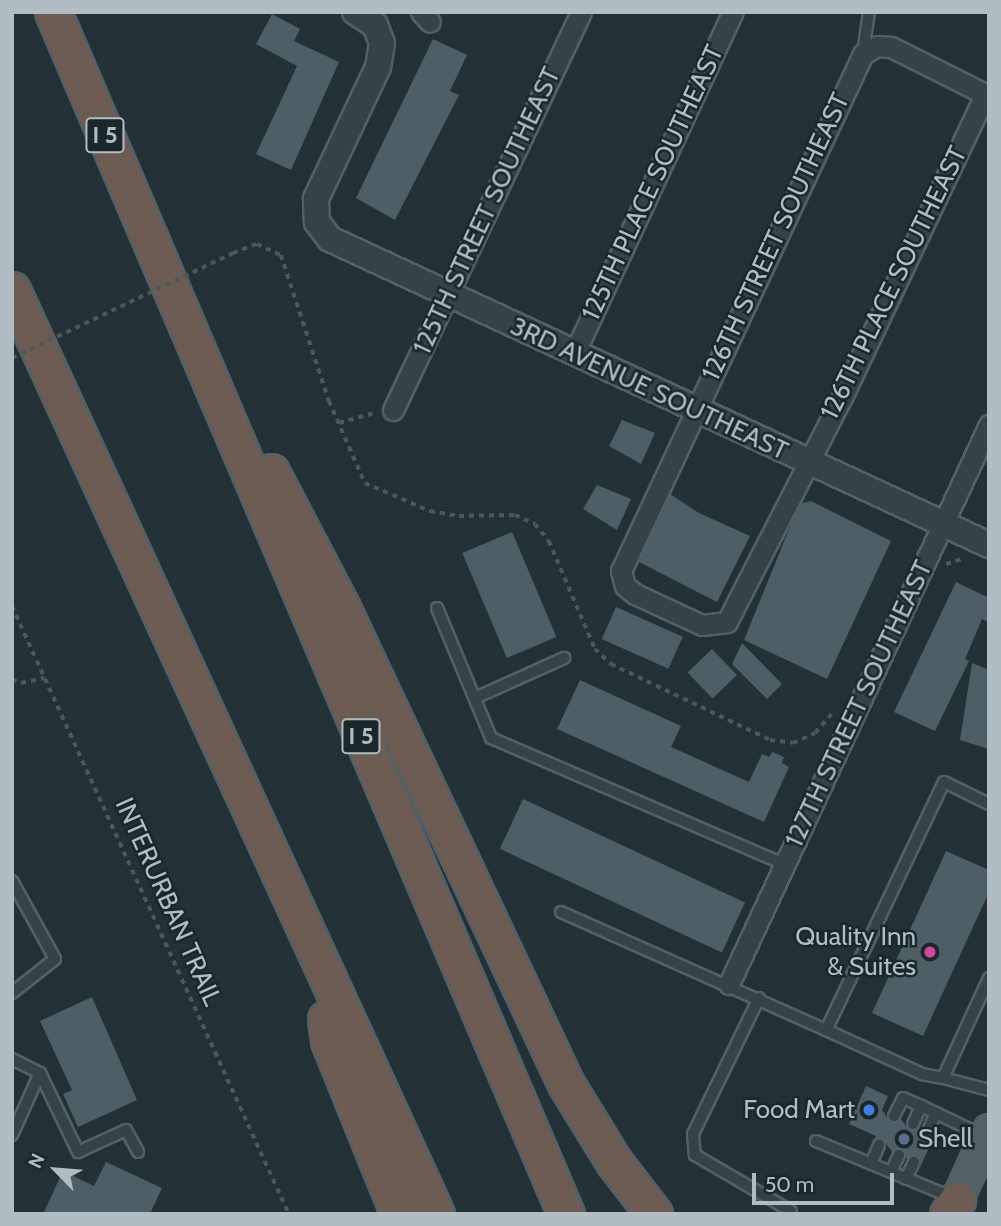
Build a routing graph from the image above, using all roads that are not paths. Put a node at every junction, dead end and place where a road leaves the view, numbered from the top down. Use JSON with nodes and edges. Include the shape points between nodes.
{"nodes":[{"id":1,"x":53,"y":12,"type":"edge"},
{"id":2,"x":355,"y":12,"type":"edge"},
{"id":3,"x":581,"y":12,"type":"edge"},
{"id":4,"x":733,"y":12,"type":"edge"},
{"id":5,"x":869,"y":12,"type":"edge"},
{"id":6,"x":863,"y":54,"type":"junction"},
{"id":7,"x":987,"y":95,"type":"edge"},
{"id":8,"x":158,"y":258,"type":"junction"},
{"id":9,"x":12,"y":290,"type":"edge"},
{"id":10,"x":447,"y":296,"type":"junction"},
{"id":11,"x":574,"y":354,"type":"junction"},
{"id":12,"x":393,"y":410,"type":"road end"},
{"id":13,"x":695,"y":410,"type":"junction"},
{"id":14,"x":989,"y":425,"type":"edge"},
{"id":15,"x":806,"y":461,"type":"junction"},
{"id":16,"x":943,"y":525,"type":"junction"},
{"id":17,"x":979,"y":552,"type":"edge"},
{"id":18,"x":437,"y":608,"type":"dead end"},
{"id":19,"x":727,"y":622,"type":"joint"},
{"id":20,"x":564,"y":658,"type":"dead end"},
{"id":21,"x":475,"y":698,"type":"junction"},
{"id":22,"x":989,"y":804,"type":"edge"},
{"id":23,"x":784,"y":864,"type":"junction"},
{"id":24,"x":12,"y":881,"type":"edge"},
{"id":25,"x":561,"y":912,"type":"dead end"},
{"id":26,"x":321,"y":971,"type":"junction"},
{"id":27,"x":989,"y":978,"type":"edge"},
{"id":28,"x":729,"y":984,"type":"junction"},
{"id":29,"x":12,"y":993,"type":"edge"},
{"id":30,"x":759,"y":998,"type":"junction"},
{"id":31,"x":825,"y":1030,"type":"junction"},
{"id":32,"x":12,"y":1059,"type":"edge"},
{"id":33,"x":40,"y":1073,"type":"junction"},
{"id":34,"x":943,"y":1078,"type":"junction"},
{"id":35,"x":989,"y":1090,"type":"edge"},
{"id":36,"x":921,"y":1106,"type":"junction"},
{"id":37,"x":936,"y":1113,"type":"junction"},
{"id":38,"x":894,"y":1116,"type":"dead end"},
{"id":39,"x":912,"y":1124,"type":"dead end"},
{"id":40,"x":928,"y":1131,"type":"dead end"},
{"id":41,"x":987,"y":1133,"type":"edge"},
{"id":42,"x":12,"y":1135,"type":"edge"},
{"id":43,"x":816,"y":1141,"type":"dead end"},
{"id":44,"x":879,"y":1145,"type":"dead end"},
{"id":45,"x":138,"y":1152,"type":"dead end"},
{"id":46,"x":899,"y":1155,"type":"dead end"},
{"id":47,"x":914,"y":1162,"type":"dead end"},
{"id":48,"x":871,"y":1164,"type":"junction"},
{"id":49,"x":891,"y":1172,"type":"junction"},
{"id":50,"x":906,"y":1179,"type":"junction"},
{"id":51,"x":952,"y":1209,"type":"edge"},
{"id":52,"x":791,"y":1211,"type":"dead end"},
{"id":53,"x":399,"y":1214,"type":"edge"},
{"id":54,"x":436,"y":1214,"type":"edge"},
{"id":55,"x":566,"y":1214,"type":"edge"},
{"id":56,"x":654,"y":1214,"type":"edge"}],
"edges":[{"from":1,"to":8,"type":"highway","number":"I 5"},
{"from":2,"to":10,"type":"street","name":"3RD AVENUE SOUTHEAST","via":[[375,25],[382,43],[378,67],[316,199],[317,222],[330,239]]},
{"from":3,"to":10,"type":"street","name":"125TH STREET SOUTHEAST"},
{"from":4,"to":11,"type":"street","name":"125TH PLACE SOUTHEAST"},
{"from":5,"to":6,"type":"lane"},
{"from":6,"to":7,"type":"street","via":[[877,46],[891,47]]},
{"from":6,"to":13,"type":"street","name":"126TH STREET SOUTHEAST"},
{"from":7,"to":15,"type":"street","name":"126TH PLACE SOUTHEAST","via":[[842,397]]},
{"from":8,"to":55,"type":"highway","number":"I 5"},
{"from":8,"to":56,"type":"highway","via":[[342,608],[566,1084],[614,1163]]},
{"from":9,"to":26,"type":"highway"},
{"from":10,"to":11,"type":"street","name":"3RD AVENUE SOUTHEAST"},
{"from":10,"to":12,"type":"street","name":"125TH STREET SOUTHEAST"},
{"from":11,"to":13,"type":"street","name":"3RD AVENUE SOUTHEAST"},
{"from":13,"to":15,"type":"street","name":"3RD AVENUE SOUTHEAST"},
{"from":13,"to":19,"type":"street","name":"126TH STREET SOUTHEAST","via":[[621,571],[625,586],[635,594],[702,625]]},
{"from":14,"to":16,"type":"street","name":"127TH STREET SOUTHEAST"},
{"from":15,"to":16,"type":"street","name":"3RD AVENUE SOUTHEAST"},
{"from":15,"to":19,"type":"street","name":"126TH PLACE SOUTHEAST"},
{"from":16,"to":17,"type":"street","name":"3RD AVENUE SOUTHEAST"},
{"from":16,"to":23,"type":"street","name":"127TH STREET SOUTHEAST"},
{"from":18,"to":21,"type":"lane"},
{"from":20,"to":21,"type":"lane"},
{"from":21,"to":23,"type":"lane","via":[[491,738]]},
{"from":22,"to":31,"type":"lane","via":[[944,782]]},
{"from":23,"to":28,"type":"street","name":"127TH STREET SOUTHEAST"},
{"from":24,"to":29,"type":"lane","via":[[54,959]]},
{"from":25,"to":28,"type":"lane"},
{"from":26,"to":53,"type":"highway","via":[[329,1041]]},
{"from":26,"to":54,"type":"highway"},
{"from":27,"to":34,"type":"lane"},
{"from":28,"to":30,"type":"lane"},
{"from":30,"to":31,"type":"lane"},
{"from":30,"to":52,"type":"lane","via":[[692,1133],[695,1156]]},
{"from":31,"to":34,"type":"lane"},
{"from":32,"to":33,"type":"lane"},
{"from":33,"to":42,"type":"lane"},
{"from":33,"to":45,"type":"lane","via":[[78,1152],[126,1130]]},
{"from":34,"to":35,"type":"lane"},
{"from":36,"to":37,"type":"lane"},
{"from":36,"to":38,"type":"lane","via":[[903,1098]]},
{"from":36,"to":39,"type":"lane"},
{"from":37,"to":40,"type":"lane"},
{"from":37,"to":41,"type":"lane"},
{"from":41,"to":51,"type":"main road"},
{"from":43,"to":48,"type":"lane"},
{"from":44,"to":48,"type":"lane"},
{"from":46,"to":49,"type":"lane"},
{"from":47,"to":50,"type":"lane"},
{"from":48,"to":49,"type":"lane"},
{"from":49,"to":50,"type":"lane"},
{"from":50,"to":51,"type":"lane"}]}
